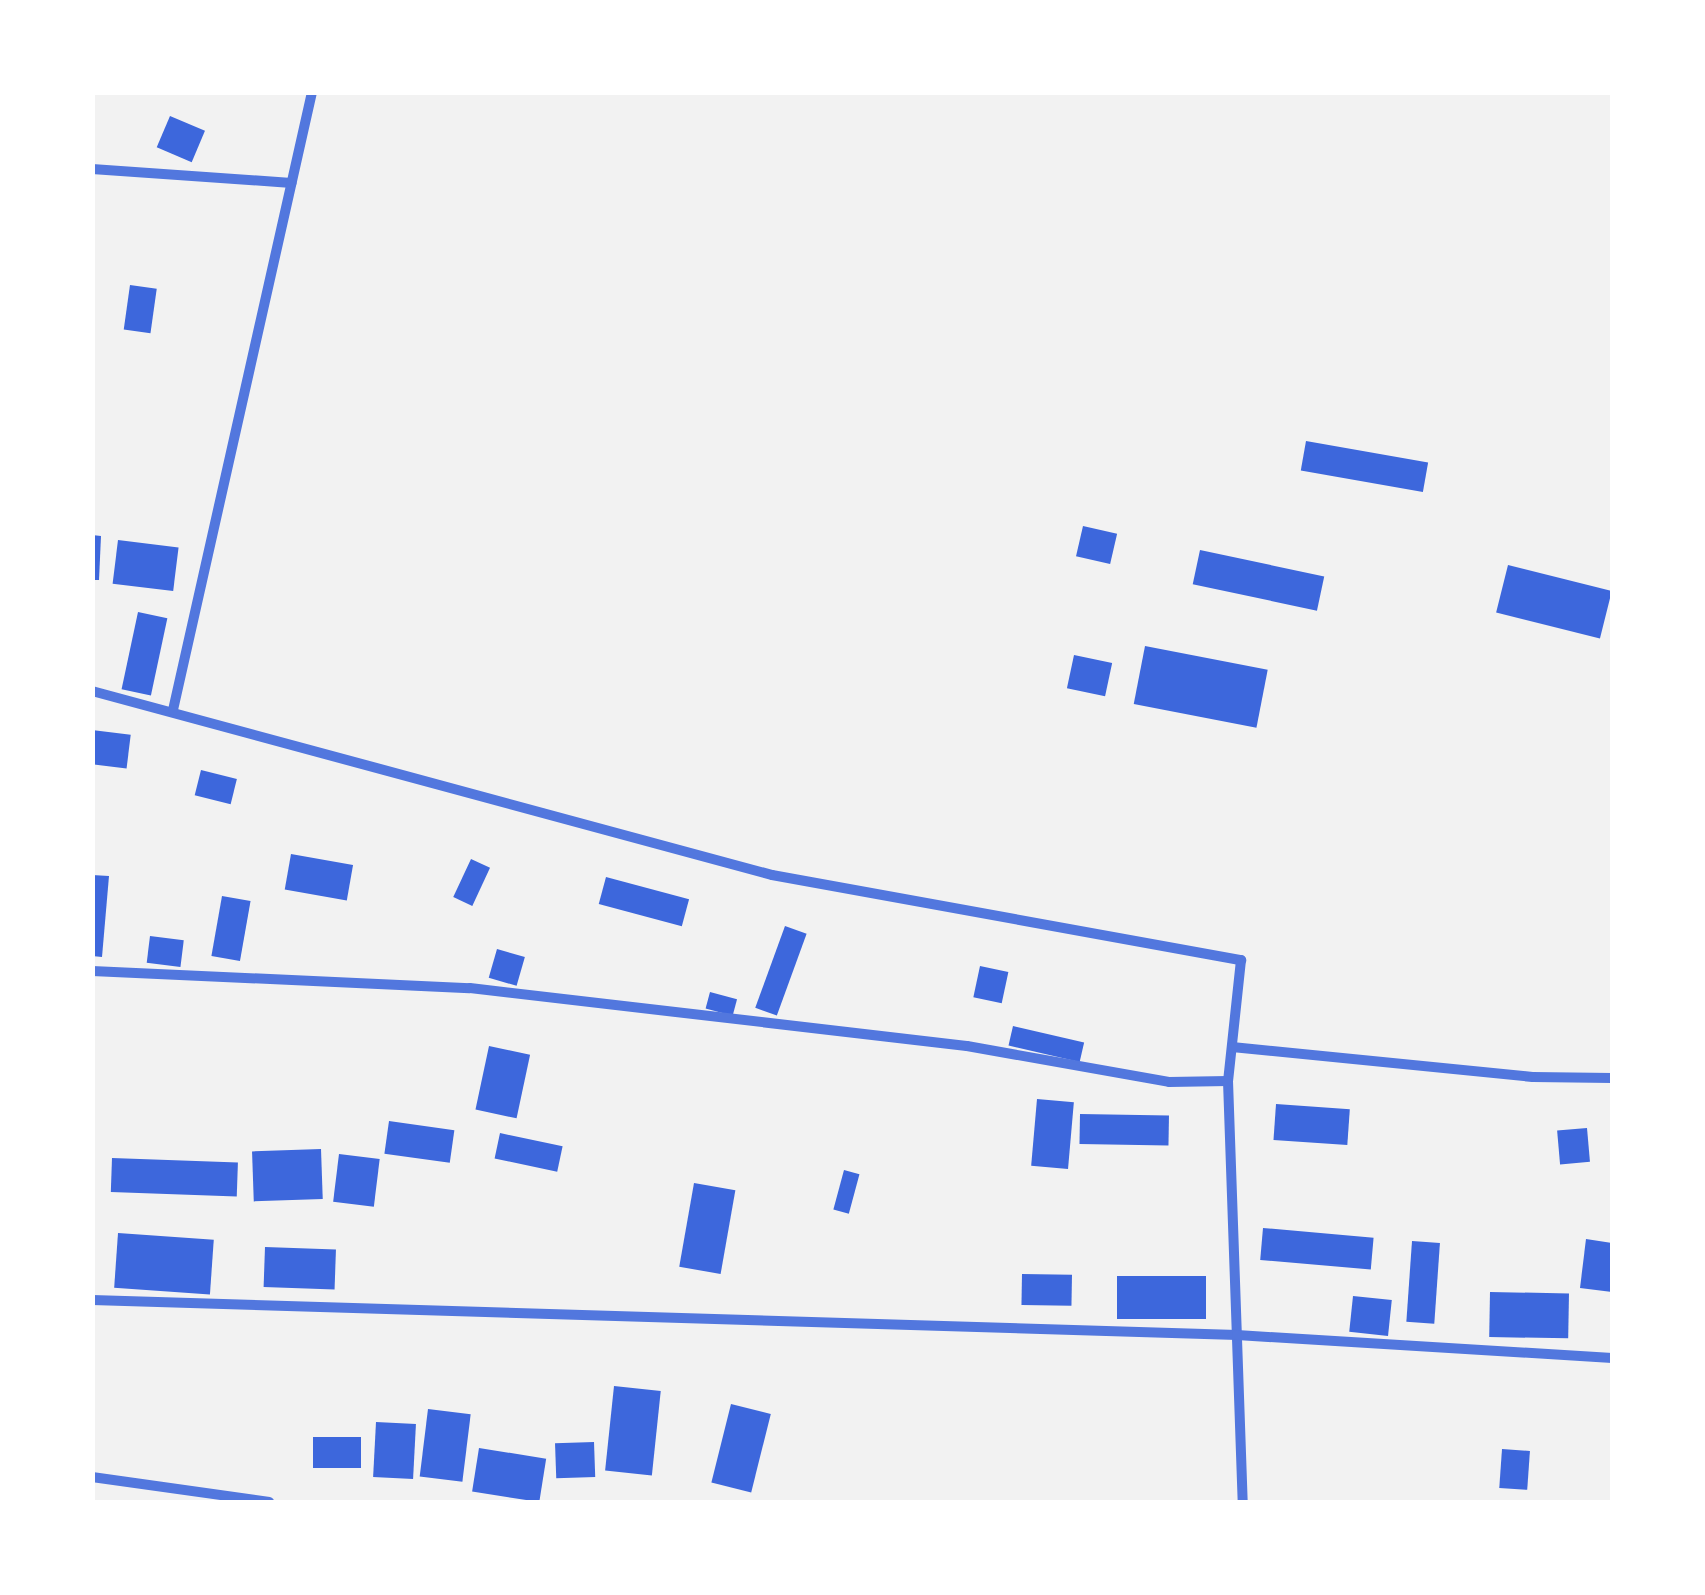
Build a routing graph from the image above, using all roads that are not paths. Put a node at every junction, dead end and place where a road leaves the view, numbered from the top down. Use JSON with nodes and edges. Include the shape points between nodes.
{"nodes":[{"id":1,"x":312,"y":92,"type":"edge"},
{"id":2,"x":92,"y":169,"type":"edge"},
{"id":3,"x":292,"y":182,"type":"junction"},
{"id":4,"x":92,"y":691,"type":"edge"},
{"id":5,"x":174,"y":710,"type":"junction"},
{"id":6,"x":92,"y":971,"type":"edge"},
{"id":7,"x":1232,"y":1047,"type":"junction"},
{"id":8,"x":1612,"y":1078,"type":"edge"},
{"id":9,"x":1228,"y":1081,"type":"junction"},
{"id":10,"x":92,"y":1300,"type":"edge"},
{"id":11,"x":1237,"y":1335,"type":"junction"},
{"id":12,"x":1612,"y":1358,"type":"edge"},
{"id":13,"x":92,"y":1477,"type":"edge"},
{"id":14,"x":269,"y":1502,"type":"edge"},
{"id":15,"x":1243,"y":1502,"type":"edge"}],
"edges":[{"from":1,"to":3,"type":"street"},
{"from":2,"to":3,"type":"street"},
{"from":3,"to":5,"type":"street"},
{"from":4,"to":5,"type":"street"},
{"from":5,"to":7,"type":"street","via":[[772,874],[1241,960]]},
{"from":6,"to":9,"type":"street","via":[[470,988],[967,1046],[1169,1082]]},
{"from":7,"to":8,"type":"street","via":[[1533,1077]]},
{"from":7,"to":9,"type":"street"},
{"from":9,"to":11,"type":"street"},
{"from":10,"to":11,"type":"street"},
{"from":11,"to":12,"type":"street"},
{"from":11,"to":15,"type":"street"},
{"from":13,"to":14,"type":"street"}]}
